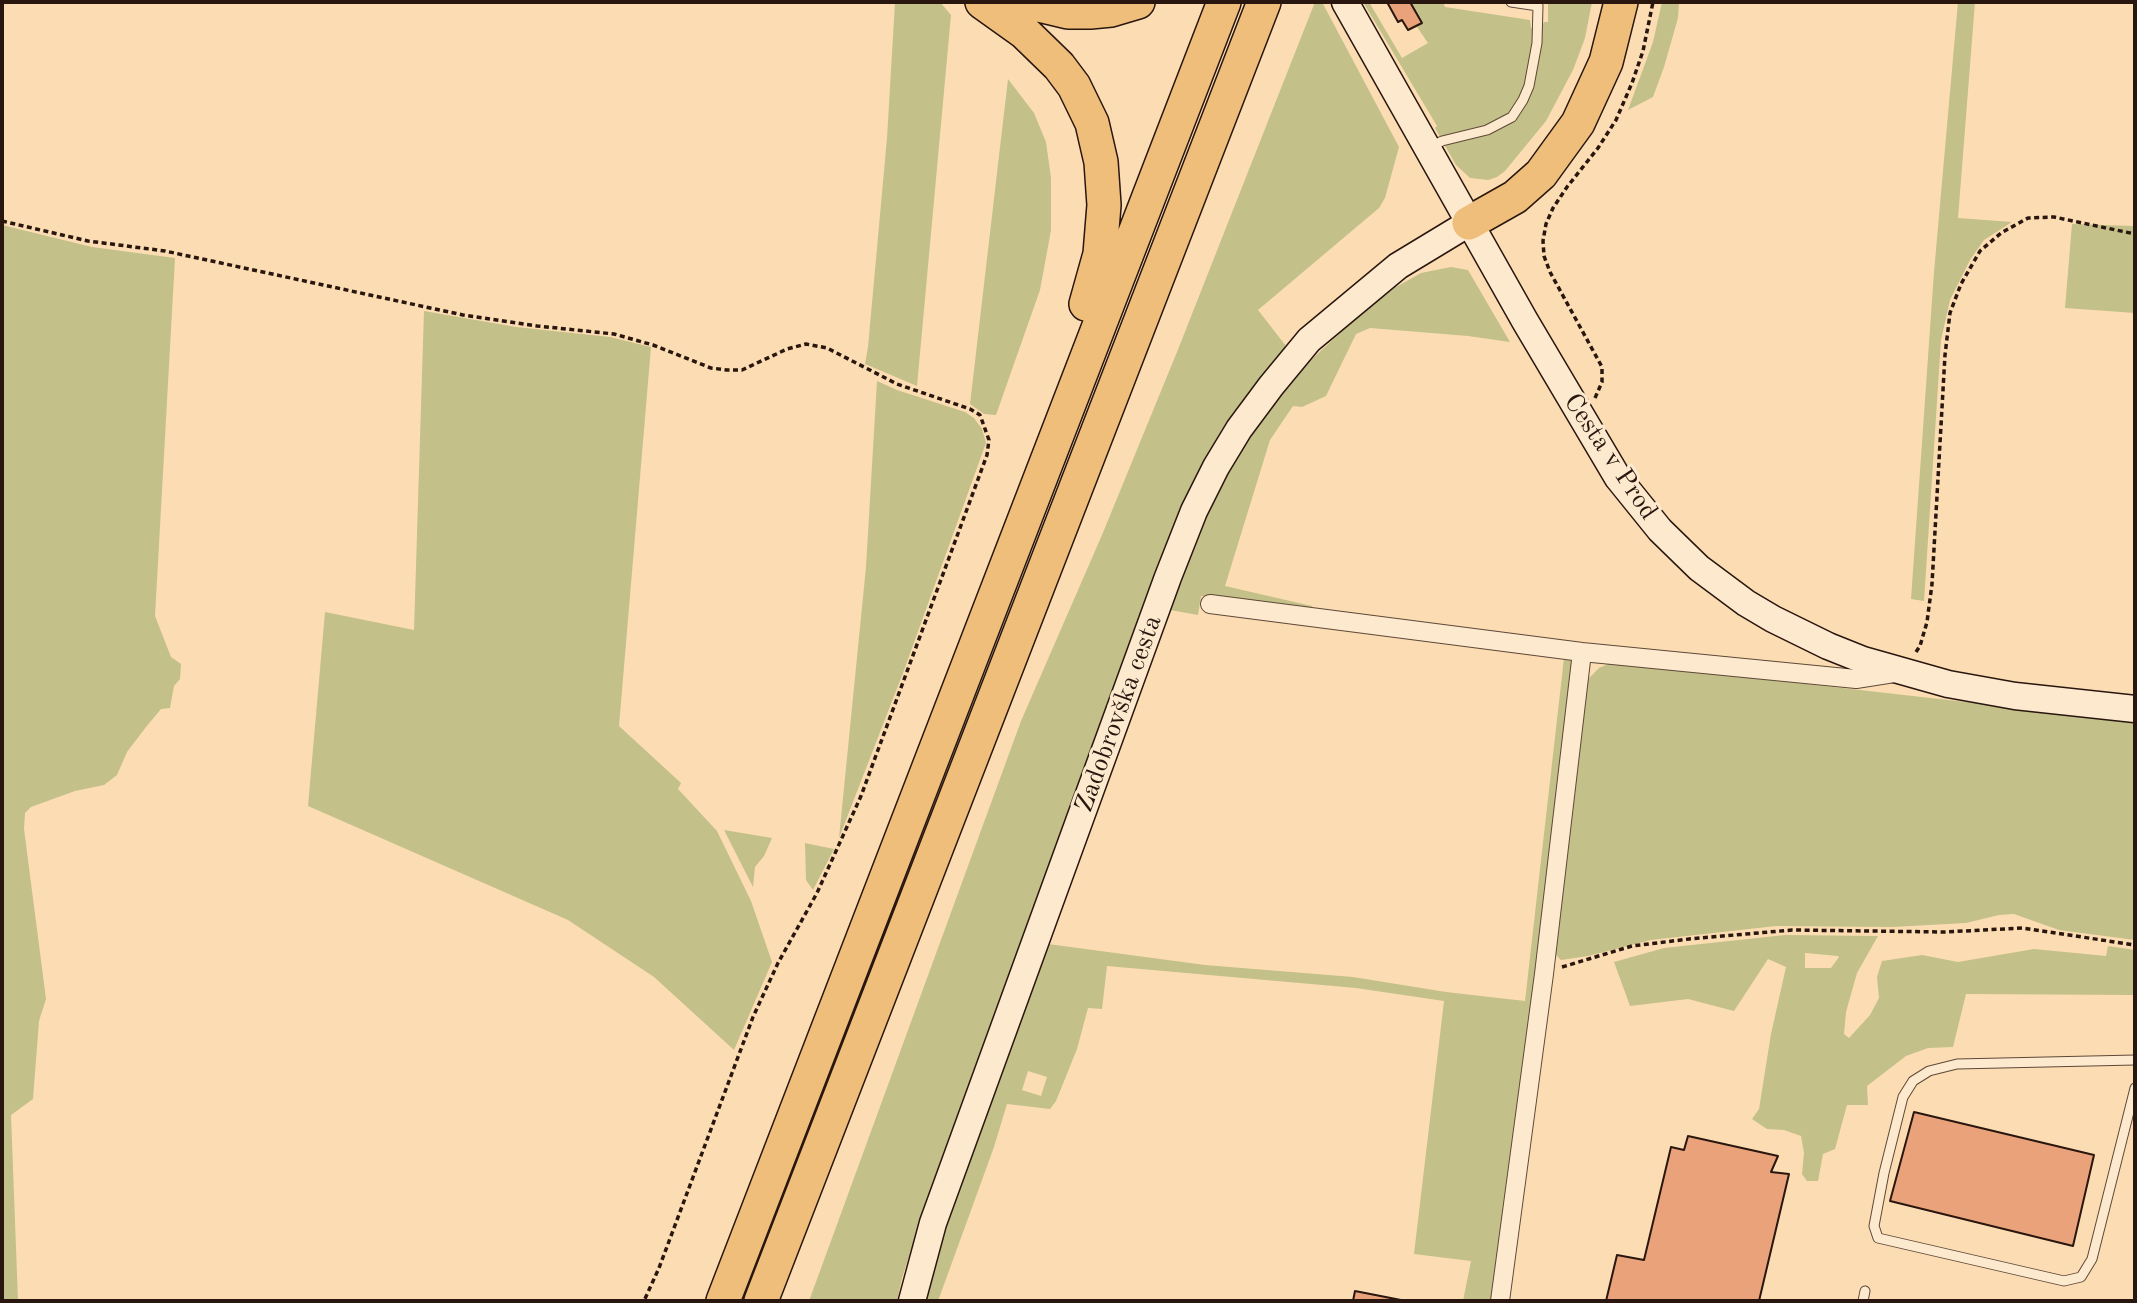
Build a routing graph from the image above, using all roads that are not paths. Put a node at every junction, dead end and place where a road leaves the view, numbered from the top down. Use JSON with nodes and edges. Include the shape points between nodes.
{"nodes":[{"id":1,"x":982,"y":2,"type":"edge"},
{"id":2,"x":1026,"y":2,"type":"edge"},
{"id":3,"x":1138,"y":2,"type":"edge"},
{"id":4,"x":1224,"y":2,"type":"edge"},
{"id":5,"x":1264,"y":2,"type":"edge"},
{"id":6,"x":1345,"y":2,"type":"edge"},
{"id":7,"x":1511,"y":2,"type":"edge"},
{"id":8,"x":1601,"y":2,"type":"edge"},
{"id":9,"x":1621,"y":2,"type":"edge"},
{"id":10,"x":1429,"y":149,"type":"junction"},
{"id":11,"x":1469,"y":223,"type":"junction"},
{"id":12,"x":1056,"y":434,"type":"junction"},
{"id":13,"x":1210,"y":604,"type":"dead end"},
{"id":14,"x":1582,"y":652,"type":"junction"},
{"id":15,"x":1900,"y":672,"type":"junction"},
{"id":16,"x":2135,"y":709,"type":"edge"},
{"id":17,"x":2135,"y":1060,"type":"edge"},
{"id":18,"x":2135,"y":1088,"type":"edge"},
{"id":19,"x":723,"y":1301,"type":"edge"},
{"id":20,"x":761,"y":1301,"type":"edge"},
{"id":21,"x":912,"y":1301,"type":"edge"},
{"id":22,"x":1500,"y":1301,"type":"edge"}],
"edges":[{"from":1,"to":12,"type":"highway","via":[[1024,32],[1074,86],[1092,123],[1101,162],[1100,254],[1064,366]]},
{"from":2,"to":3,"type":"highway","via":[[1090,12]]},
{"from":4,"to":12,"type":"highway"},
{"from":5,"to":20,"type":"highway"},
{"from":6,"to":10,"type":"main road","name":"Cesta v Prod"},
{"from":7,"to":10,"type":"lane","via":[[1538,6],[1537,43],[1524,100],[1512,117],[1487,131],[1442,141]]},
{"from":8,"to":11,"type":"highway","via":[[1589,52],[1563,109],[1529,157]]},
{"from":9,"to":11,"type":"highway","via":[[1606,62],[1573,131],[1535,180]]},
{"from":10,"to":11,"type":"main road","name":"Cesta v Prod"},
{"from":11,"to":15,"type":"main road","name":"Cesta v Prod","via":[[1618,478],[1678,549],[1746,603],[1810,638]]},
{"from":11,"to":21,"type":"main road","name":"Zadobrovška cesta","via":[[1398,266],[1309,340],[1216,467],[1168,577],[933,1223]]},
{"from":12,"to":19,"type":"highway"},
{"from":13,"to":14,"type":"street"},
{"from":14,"to":15,"type":"street","via":[[1856,679]]},
{"from":14,"to":22,"type":"street"},
{"from":15,"to":16,"type":"main road","name":"Cesta v Prod","via":[[2015,696]]},
{"from":17,"to":18,"type":"lane","via":[[1957,1064],[1929,1071],[1913,1081],[1903,1097],[1884,1174],[1874,1226],[1878,1238],[2064,1281],[2081,1276],[2092,1259]]}]}
